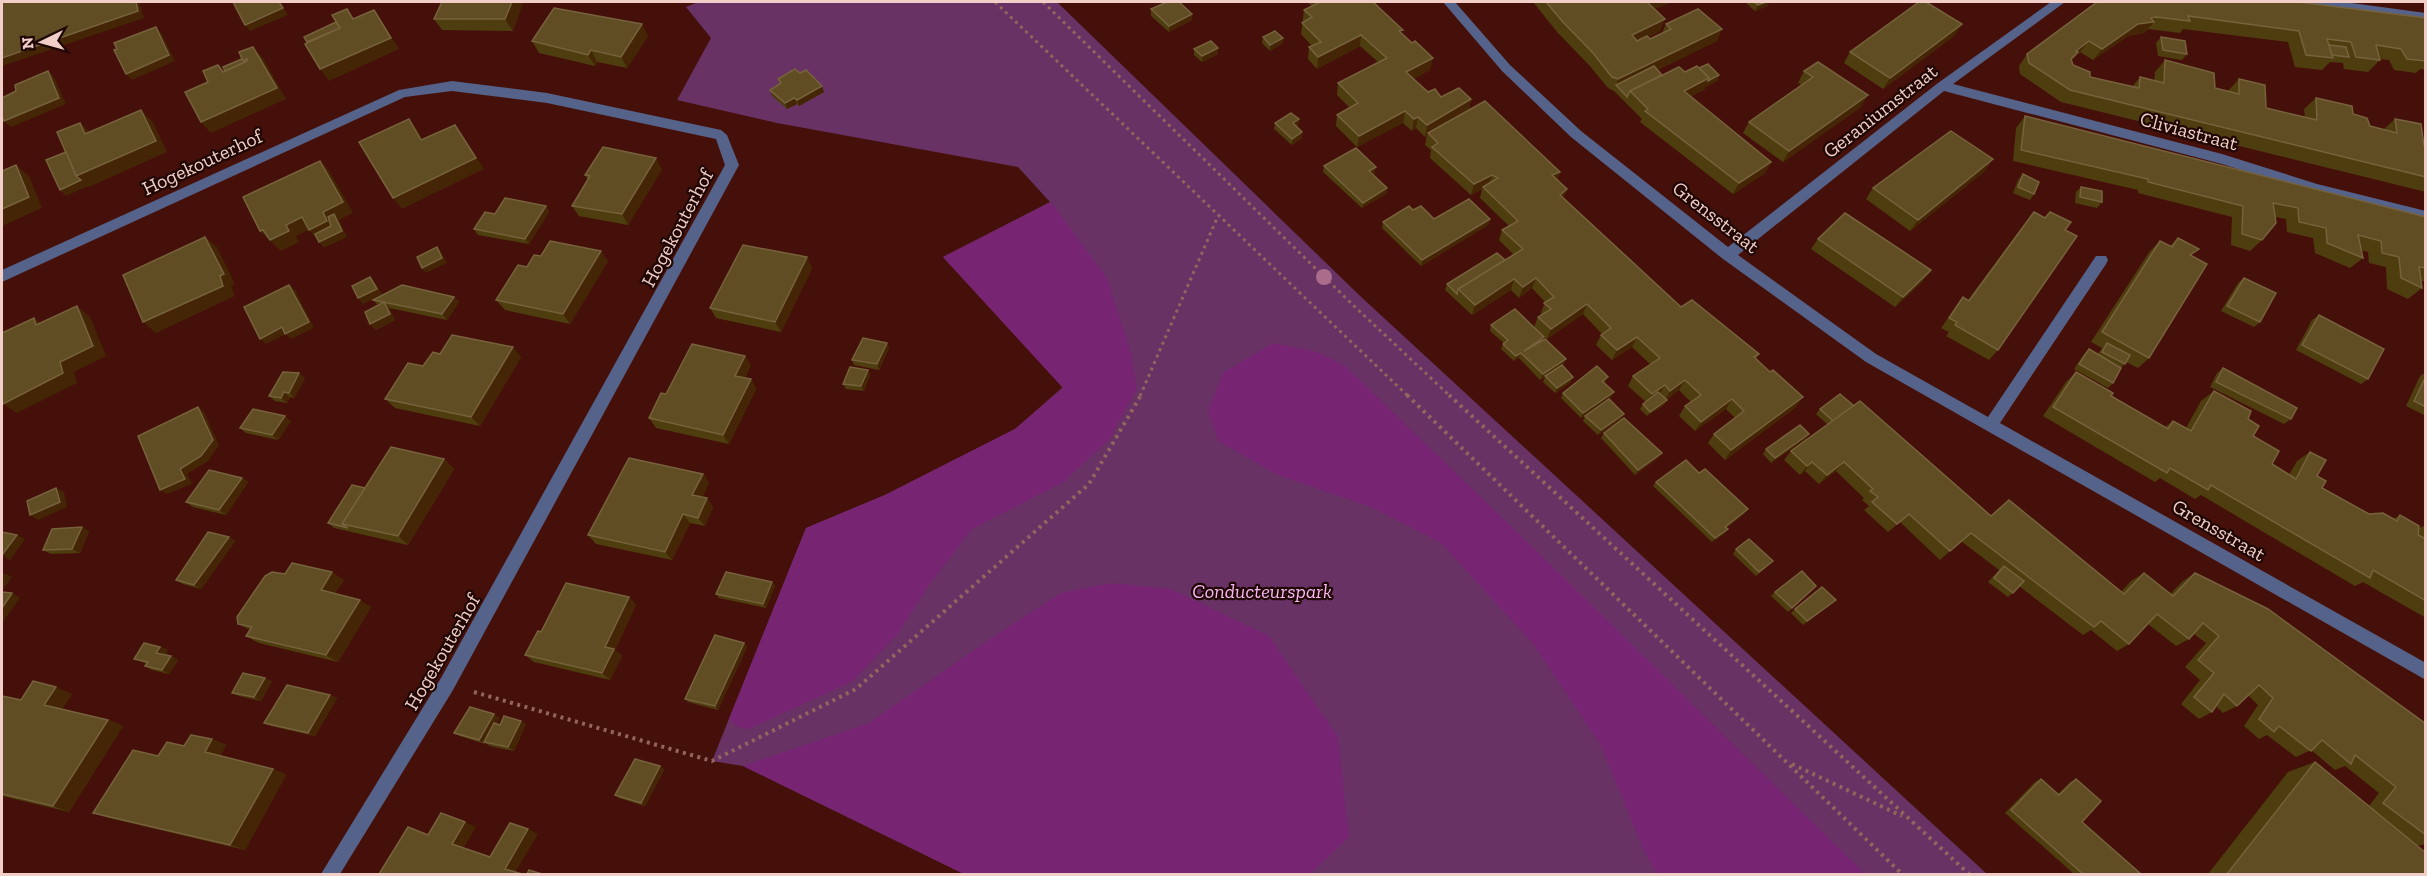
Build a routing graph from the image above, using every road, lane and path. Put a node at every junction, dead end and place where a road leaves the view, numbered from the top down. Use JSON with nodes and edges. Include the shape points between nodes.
{"nodes":[{"id":1,"x":995,"y":2,"type":"edge"},
{"id":2,"x":1043,"y":2,"type":"edge"},
{"id":3,"x":1449,"y":2,"type":"edge"},
{"id":4,"x":2059,"y":2,"type":"edge"},
{"id":5,"x":2317,"y":2,"type":"edge"},
{"id":6,"x":2426,"y":17,"type":"edge"},
{"id":7,"x":1942,"y":86,"type":"junction"},
{"id":8,"x":1218,"y":216,"type":"junction"},
{"id":9,"x":2426,"y":216,"type":"edge"},
{"id":10,"x":1728,"y":255,"type":"junction"},
{"id":11,"x":2101,"y":260,"type":"dead end"},
{"id":12,"x":2,"y":276,"type":"edge"},
{"id":13,"x":1991,"y":424,"type":"junction"},
{"id":14,"x":2426,"y":672,"type":"edge"},
{"id":15,"x":447,"y":684,"type":"junction"},
{"id":16,"x":1787,"y":761,"type":"junction"},
{"id":17,"x":1905,"y":818,"type":"junction"},
{"id":18,"x":330,"y":874,"type":"edge"},
{"id":19,"x":1902,"y":874,"type":"edge"},
{"id":20,"x":1969,"y":874,"type":"edge"}],
"edges":[{"from":1,"to":8,"type":"path"},
{"from":2,"to":17,"type":"path","via":[[1354,306]]},
{"from":3,"to":10,"type":"street","name":"Grensstraat","via":[[1506,68],[1576,134]]},
{"from":4,"to":7,"type":"street","name":"Geraniumstraat"},
{"from":5,"to":6,"type":"street"},
{"from":7,"to":9,"type":"street","name":"Cliviastraat"},
{"from":7,"to":10,"type":"street","name":"Geraniumstraat"},
{"from":8,"to":15,"type":"path","via":[[1142,393],[1089,484],[856,689],[712,761]]},
{"from":8,"to":16,"type":"path"},
{"from":10,"to":13,"type":"street","name":"Grensstraat","via":[[1871,358]]},
{"from":11,"to":13,"type":"street"},
{"from":12,"to":15,"type":"street","name":"Hogekouterhof","via":[[403,93],[452,86],[547,98],[721,135],[732,165]]},
{"from":13,"to":14,"type":"street","name":"Grensstraat"},
{"from":15,"to":18,"type":"street","name":"Hogekouterhof"},
{"from":16,"to":17,"type":"path"},
{"from":16,"to":19,"type":"path"},
{"from":17,"to":20,"type":"path"}]}
